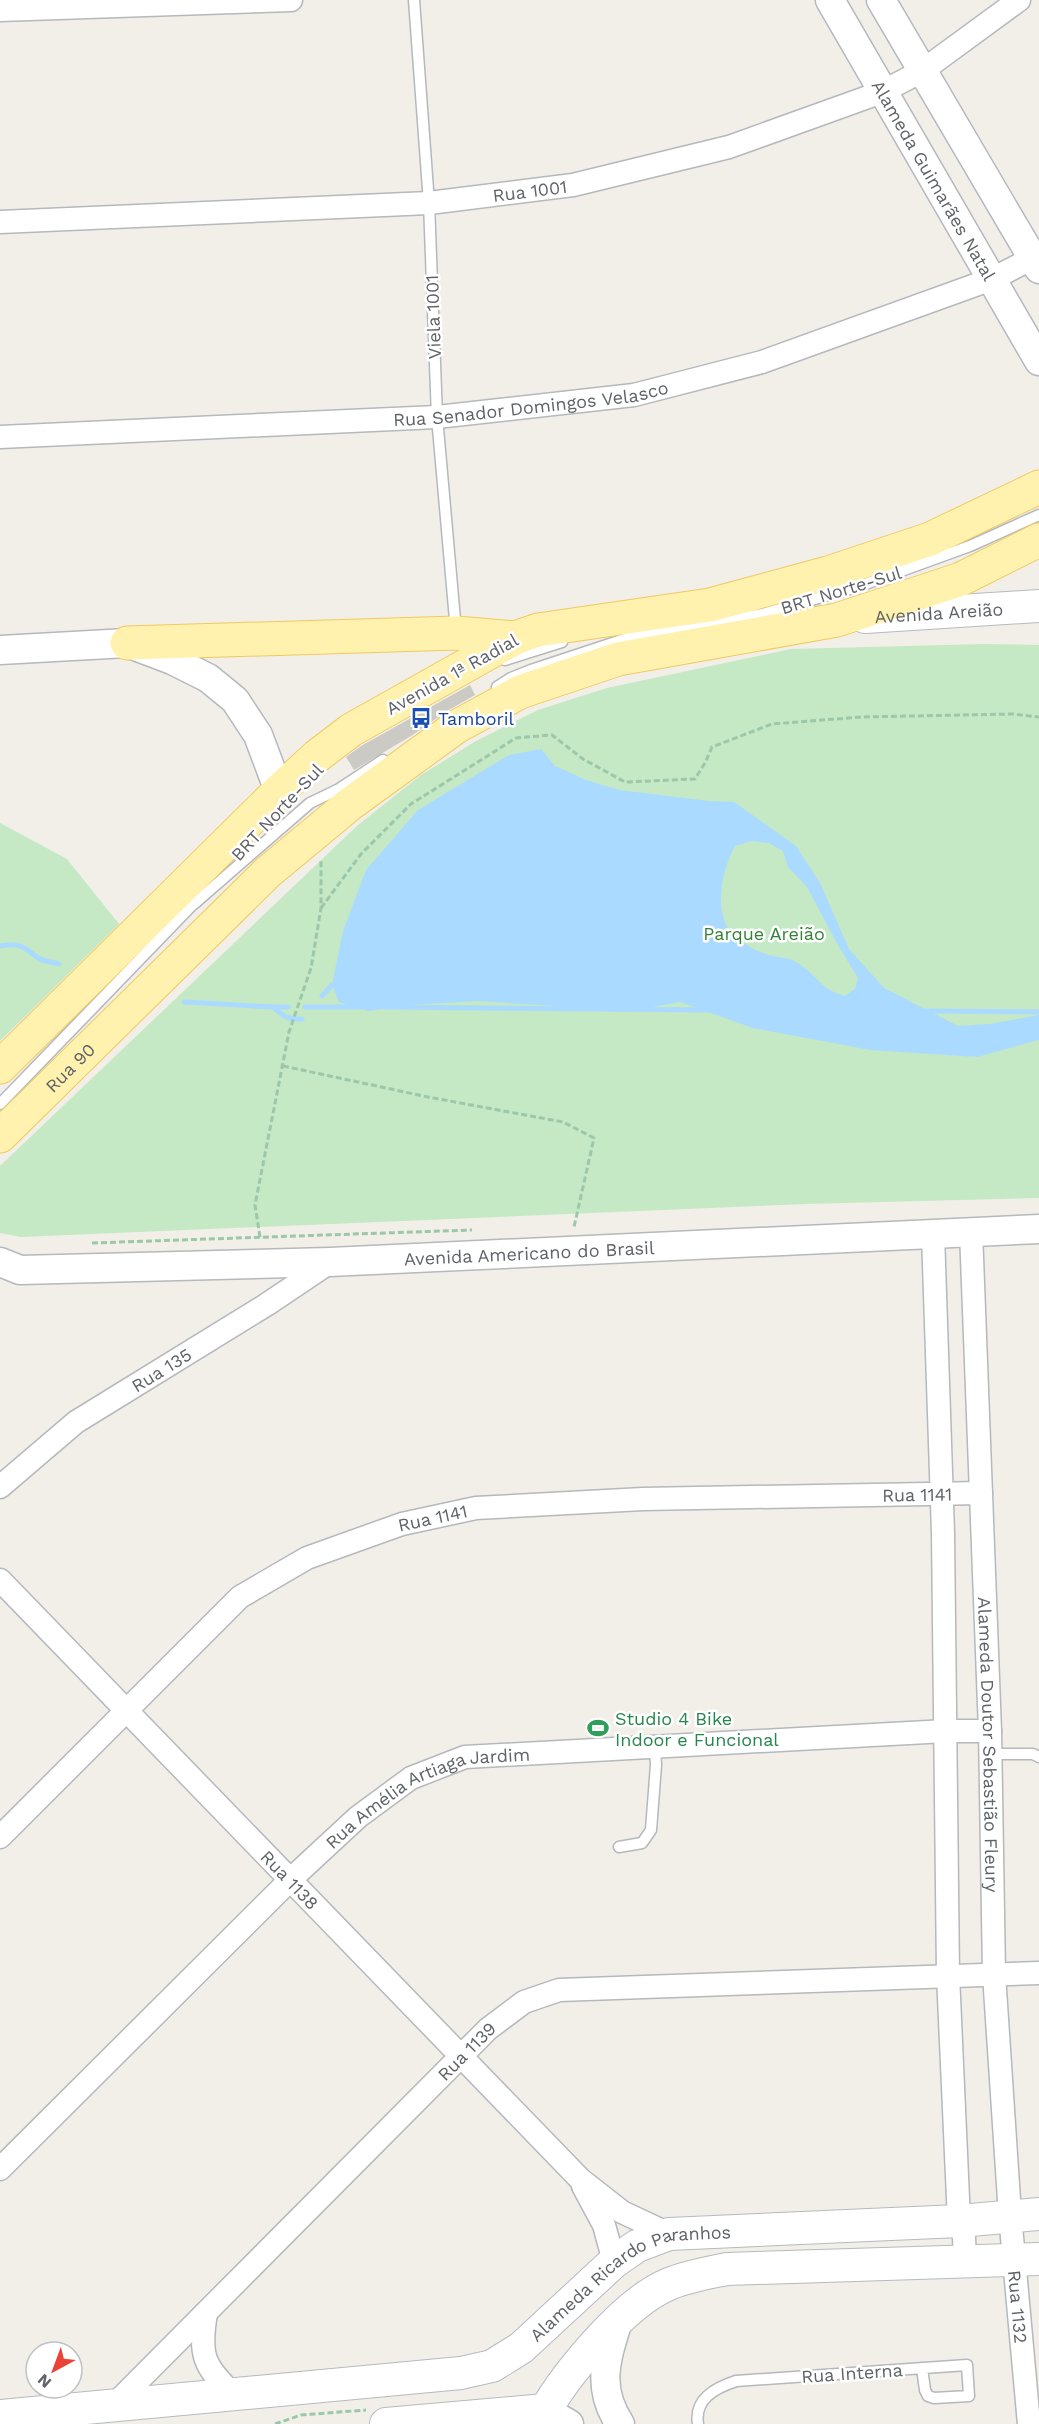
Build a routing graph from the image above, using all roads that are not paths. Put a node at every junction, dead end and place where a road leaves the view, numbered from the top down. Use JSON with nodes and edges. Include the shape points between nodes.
{"nodes":[{"id":1,"x":291,"y":0,"type":"edge"},
{"id":2,"x":414,"y":0,"type":"edge"},
{"id":3,"x":830,"y":0,"type":"edge"},
{"id":4,"x":881,"y":0,"type":"edge"},
{"id":5,"x":1019,"y":0,"type":"edge"},
{"id":6,"x":0,"y":10,"type":"edge"},
{"id":7,"x":922,"y":71,"type":"junction"},
{"id":8,"x":882,"y":92,"type":"junction"},
{"id":9,"x":429,"y":203,"type":"junction"},
{"id":10,"x":0,"y":222,"type":"edge"},
{"id":11,"x":1037,"y":261,"type":"edge"},
{"id":12,"x":992,"y":279,"type":"junction"},
{"id":13,"x":1039,"y":361,"type":"edge"},
{"id":14,"x":437,"y":417,"type":"junction"},
{"id":15,"x":0,"y":437,"type":"edge"},
{"id":16,"x":1039,"y":487,"type":"edge"},
{"id":17,"x":1039,"y":515,"type":"edge"},
{"id":18,"x":1039,"y":540,"type":"edge"},
{"id":19,"x":1039,"y":606,"type":"edge"},
{"id":20,"x":837,"y":620,"type":"junction"},
{"id":21,"x":456,"y":633,"type":"junction"},
{"id":22,"x":634,"y":636,"type":"junction"},
{"id":23,"x":598,"y":637,"type":"dead end"},
{"id":24,"x":576,"y":639,"type":"dead end"},
{"id":25,"x":127,"y":643,"type":"junction"},
{"id":26,"x":0,"y":650,"type":"edge"},
{"id":27,"x":501,"y":655,"type":"junction"},
{"id":28,"x":483,"y":696,"type":"dead end"},
{"id":29,"x":392,"y":754,"type":"dead end"},
{"id":30,"x":276,"y":802,"type":"junction"},
{"id":31,"x":249,"y":840,"type":"dead end"},
{"id":32,"x":195,"y":903,"type":"junction"},
{"id":33,"x":0,"y":1067,"type":"edge"},
{"id":34,"x":0,"y":1104,"type":"edge"},
{"id":35,"x":0,"y":1136,"type":"edge"},
{"id":36,"x":1039,"y":1229,"type":"edge"},
{"id":37,"x":971,"y":1231,"type":"junction"},
{"id":38,"x":933,"y":1234,"type":"junction"},
{"id":39,"x":330,"y":1262,"type":"junction"},
{"id":40,"x":7,"y":1268,"type":"edge"},
{"id":41,"x":0,"y":1487,"type":"edge"},
{"id":42,"x":941,"y":1494,"type":"junction"},
{"id":43,"x":981,"y":1494,"type":"junction"},
{"id":44,"x":0,"y":1580,"type":"edge"},
{"id":45,"x":125,"y":1710,"type":"junction"},
{"id":46,"x":946,"y":1731,"type":"junction"},
{"id":47,"x":990,"y":1731,"type":"junction"},
{"id":48,"x":655,"y":1748,"type":"junction"},
{"id":49,"x":990,"y":1754,"type":"junction"},
{"id":50,"x":1039,"y":1757,"type":"edge"},
{"id":51,"x":0,"y":1837,"type":"edge"},
{"id":52,"x":619,"y":1847,"type":"dead end"},
{"id":53,"x":290,"y":1880,"type":"junction"},
{"id":54,"x":1039,"y":1973,"type":"edge"},
{"id":55,"x":994,"y":1974,"type":"junction"},
{"id":56,"x":948,"y":1975,"type":"junction"},
{"id":57,"x":461,"y":2058,"type":"junction"},
{"id":58,"x":0,"y":2169,"type":"edge"},
{"id":59,"x":580,"y":2179,"type":"junction"},
{"id":60,"x":1025,"y":2214,"type":"edge"},
{"id":61,"x":959,"y":2221,"type":"junction"},
{"id":62,"x":669,"y":2234,"type":"junction"},
{"id":63,"x":1027,"y":2260,"type":"edge"},
{"id":64,"x":614,"y":2262,"type":"junction"},
{"id":65,"x":965,"y":2262,"type":"junction"},
{"id":66,"x":206,"y":2313,"type":"junction"},
{"id":67,"x":618,"y":2321,"type":"junction"},
{"id":68,"x":922,"y":2368,"type":"junction"},
{"id":69,"x":234,"y":2396,"type":"junction"},
{"id":70,"x":112,"y":2406,"type":"junction"},
{"id":71,"x":0,"y":2416,"type":"edge"},
{"id":72,"x":551,"y":2419,"type":"edge"},
{"id":73,"x":386,"y":2424,"type":"edge"},
{"id":74,"x":620,"y":2424,"type":"edge"},
{"id":75,"x":698,"y":2424,"type":"edge"},
{"id":76,"x":1029,"y":2424,"type":"edge"}],
"edges":[{"from":1,"to":6,"type":"street"},
{"from":2,"to":9,"type":"lane","name":"Viela 1001"},
{"from":3,"to":8,"type":"street","name":"Alameda Guimarães Natal"},
{"from":4,"to":7,"type":"street"},
{"from":5,"to":7,"type":"street","name":"Rua 1001"},
{"from":7,"to":8,"type":"street","name":"Rua 1001"},
{"from":7,"to":11,"type":"street"},
{"from":8,"to":9,"type":"street","name":"Rua 1001","via":[[729,147],[573,185]]},
{"from":8,"to":12,"type":"street","name":"Alameda Guimarães Natal"},
{"from":9,"to":10,"type":"street","name":"Rua 1001"},
{"from":9,"to":14,"type":"lane","name":"Viela 1001"},
{"from":11,"to":12,"type":"street","name":"Rua Senador Domingos Velasco"},
{"from":12,"to":13,"type":"street","name":"Alameda Guimarães Natal"},
{"from":12,"to":14,"type":"street","name":"Rua Senador Domingos Velasco","via":[[762,362],[634,395]]},
{"from":14,"to":15,"type":"street","name":"Rua Senador Domingos Velasco"},
{"from":14,"to":21,"type":"lane","name":"Viela 1001"},
{"from":16,"to":27,"type":"main road","name":"Avenida 1ª Radial","via":[[930,539],[828,573],[710,604],[538,630]]},
{"from":17,"to":22,"type":"lane","name":"BRT Norte-Sul","via":[[970,546],[860,586],[763,614]]},
{"from":18,"to":20,"type":"main road","via":[[961,579]]},
{"from":19,"to":20,"type":"main road","name":"Avenida Areião"},
{"from":20,"to":35,"type":"main road","name":"Rua 90","via":[[618,659],[520,692],[456,727],[350,804],[268,872]]},
{"from":21,"to":25,"type":"main road"},
{"from":21,"to":27,"type":"main road"},
{"from":22,"to":23,"type":"lane","name":"BRT Norte-Sul"},
{"from":22,"to":28,"type":"lane","name":"BRT Norte-Sul","via":[[511,678]]},
{"from":24,"to":27,"type":"lane"},
{"from":25,"to":26,"type":"street"},
{"from":25,"to":30,"type":"street","via":[[208,678],[235,700],[258,735]]},
{"from":27,"to":30,"type":"main road","name":"Avenida 1ª Radial","via":[[351,730],[317,756]]},
{"from":29,"to":32,"type":"lane","name":"BRT Norte-Sul","via":[[310,803]]},
{"from":30,"to":33,"type":"main road","name":"Avenida 1ª Radial"},
{"from":31,"to":32,"type":"lane","name":"BRT Norte-Sul"},
{"from":32,"to":34,"type":"lane","name":"BRT Norte-Sul"},
{"from":36,"to":37,"type":"street","name":"Avenida Americano do Brasil"},
{"from":37,"to":38,"type":"street","name":"Avenida Americano do Brasil"},
{"from":37,"to":43,"type":"street","name":"Alameda Doutor Sebastião Fleury"},
{"from":38,"to":39,"type":"street","name":"Avenida Americano do Brasil"},
{"from":38,"to":42,"type":"street"},
{"from":39,"to":40,"type":"street","name":"Avenida Americano do Brasil"},
{"from":39,"to":41,"type":"street","name":"Rua 135","via":[[76,1422]]},
{"from":42,"to":43,"type":"street","name":"Rua 1141"},
{"from":42,"to":45,"type":"street","name":"Rua 1141","via":[[643,1499],[476,1508],[402,1524],[307,1558],[240,1597]]},
{"from":42,"to":46,"type":"street"},
{"from":43,"to":47,"type":"street","name":"Alameda Doutor Sebastião Fleury"},
{"from":44,"to":45,"type":"street","name":"Rua 1138"},
{"from":45,"to":51,"type":"street","name":"Rua 1141"},
{"from":45,"to":53,"type":"street","name":"Rua 1138"},
{"from":46,"to":47,"type":"street","name":"Rua Amélia Artiaga Jardim"},
{"from":46,"to":48,"type":"street","name":"Rua Amélia Artiaga Jardim"},
{"from":46,"to":56,"type":"street"},
{"from":47,"to":49,"type":"street","name":"Alameda Doutor Sebastião Fleury"},
{"from":48,"to":52,"type":"lane","via":[[651,1830],[642,1843]]},
{"from":48,"to":53,"type":"street","name":"Rua Amélia Artiaga Jardim","via":[[465,1757],[411,1778],[358,1817]]},
{"from":49,"to":50,"type":"lane"},
{"from":49,"to":55,"type":"street","name":"Alameda Doutor Sebastião Fleury"},
{"from":53,"to":57,"type":"street","name":"Rua 1138"},
{"from":53,"to":58,"type":"street","name":"Rua Amélia Artiaga Jardim"},
{"from":54,"to":55,"type":"street","name":"Rua 1139"},
{"from":55,"to":56,"type":"street","name":"Rua 1139"},
{"from":55,"to":60,"type":"street","name":"Alameda Doutor Sebastião Fleury"},
{"from":56,"to":57,"type":"street","name":"Rua 1139","via":[[559,1990],[524,2002],[488,2029]]},
{"from":56,"to":61,"type":"street"},
{"from":57,"to":59,"type":"street","name":"Rua 1138"},
{"from":57,"to":66,"type":"street","name":"Rua 1139"},
{"from":59,"to":62,"type":"street","name":"Rua 1138","via":[[622,2212]]},
{"from":59,"to":64,"type":"street","name":"Rua 1138","via":[[604,2225]]},
{"from":60,"to":61,"type":"main road","name":"Alameda Ricardo Paranhos"},
{"from":60,"to":63,"type":"street","name":"Alameda Doutor Sebastião Fleury"},
{"from":61,"to":62,"type":"main road","name":"Alameda Ricardo Paranhos"},
{"from":61,"to":65,"type":"street"},
{"from":62,"to":64,"type":"main road","name":"Alameda Ricardo Paranhos","via":[[637,2246]]},
{"from":63,"to":65,"type":"main road","name":"Alameda Ricardo Paranhos"},
{"from":63,"to":76,"type":"street","name":"Rua 1132"},
{"from":64,"to":69,"type":"main road","name":"Alameda Ricardo Paranhos","via":[[521,2348],[492,2366],[461,2373]]},
{"from":65,"to":67,"type":"main road","name":"Alameda Ricardo Paranhos","via":[[727,2269],[667,2284]]},
{"from":66,"to":69,"type":"street","via":[[201,2341],[205,2360]]},
{"from":66,"to":70,"type":"street","name":"Rua 1139"},
{"from":67,"to":72,"type":"main road","name":"Alameda Ricardo Paranhos","via":[[572,2372]]},
{"from":67,"to":74,"type":"street","via":[[604,2384],[608,2404]]},
{"from":68,"to":68,"type":"lane","name":"Rua Interna","via":[[967,2365],[969,2396],[928,2396]]},
{"from":68,"to":75,"type":"lane","name":"Rua Interna","via":[[736,2381],[705,2397],[697,2413]]},
{"from":69,"to":70,"type":"main road","name":"Alameda Ricardo Paranhos"},
{"from":70,"to":71,"type":"main road","name":"Alameda Ricardo Paranhos"},
{"from":72,"to":73,"type":"main road","name":"Alameda Ricardo Paranhos"}]}
